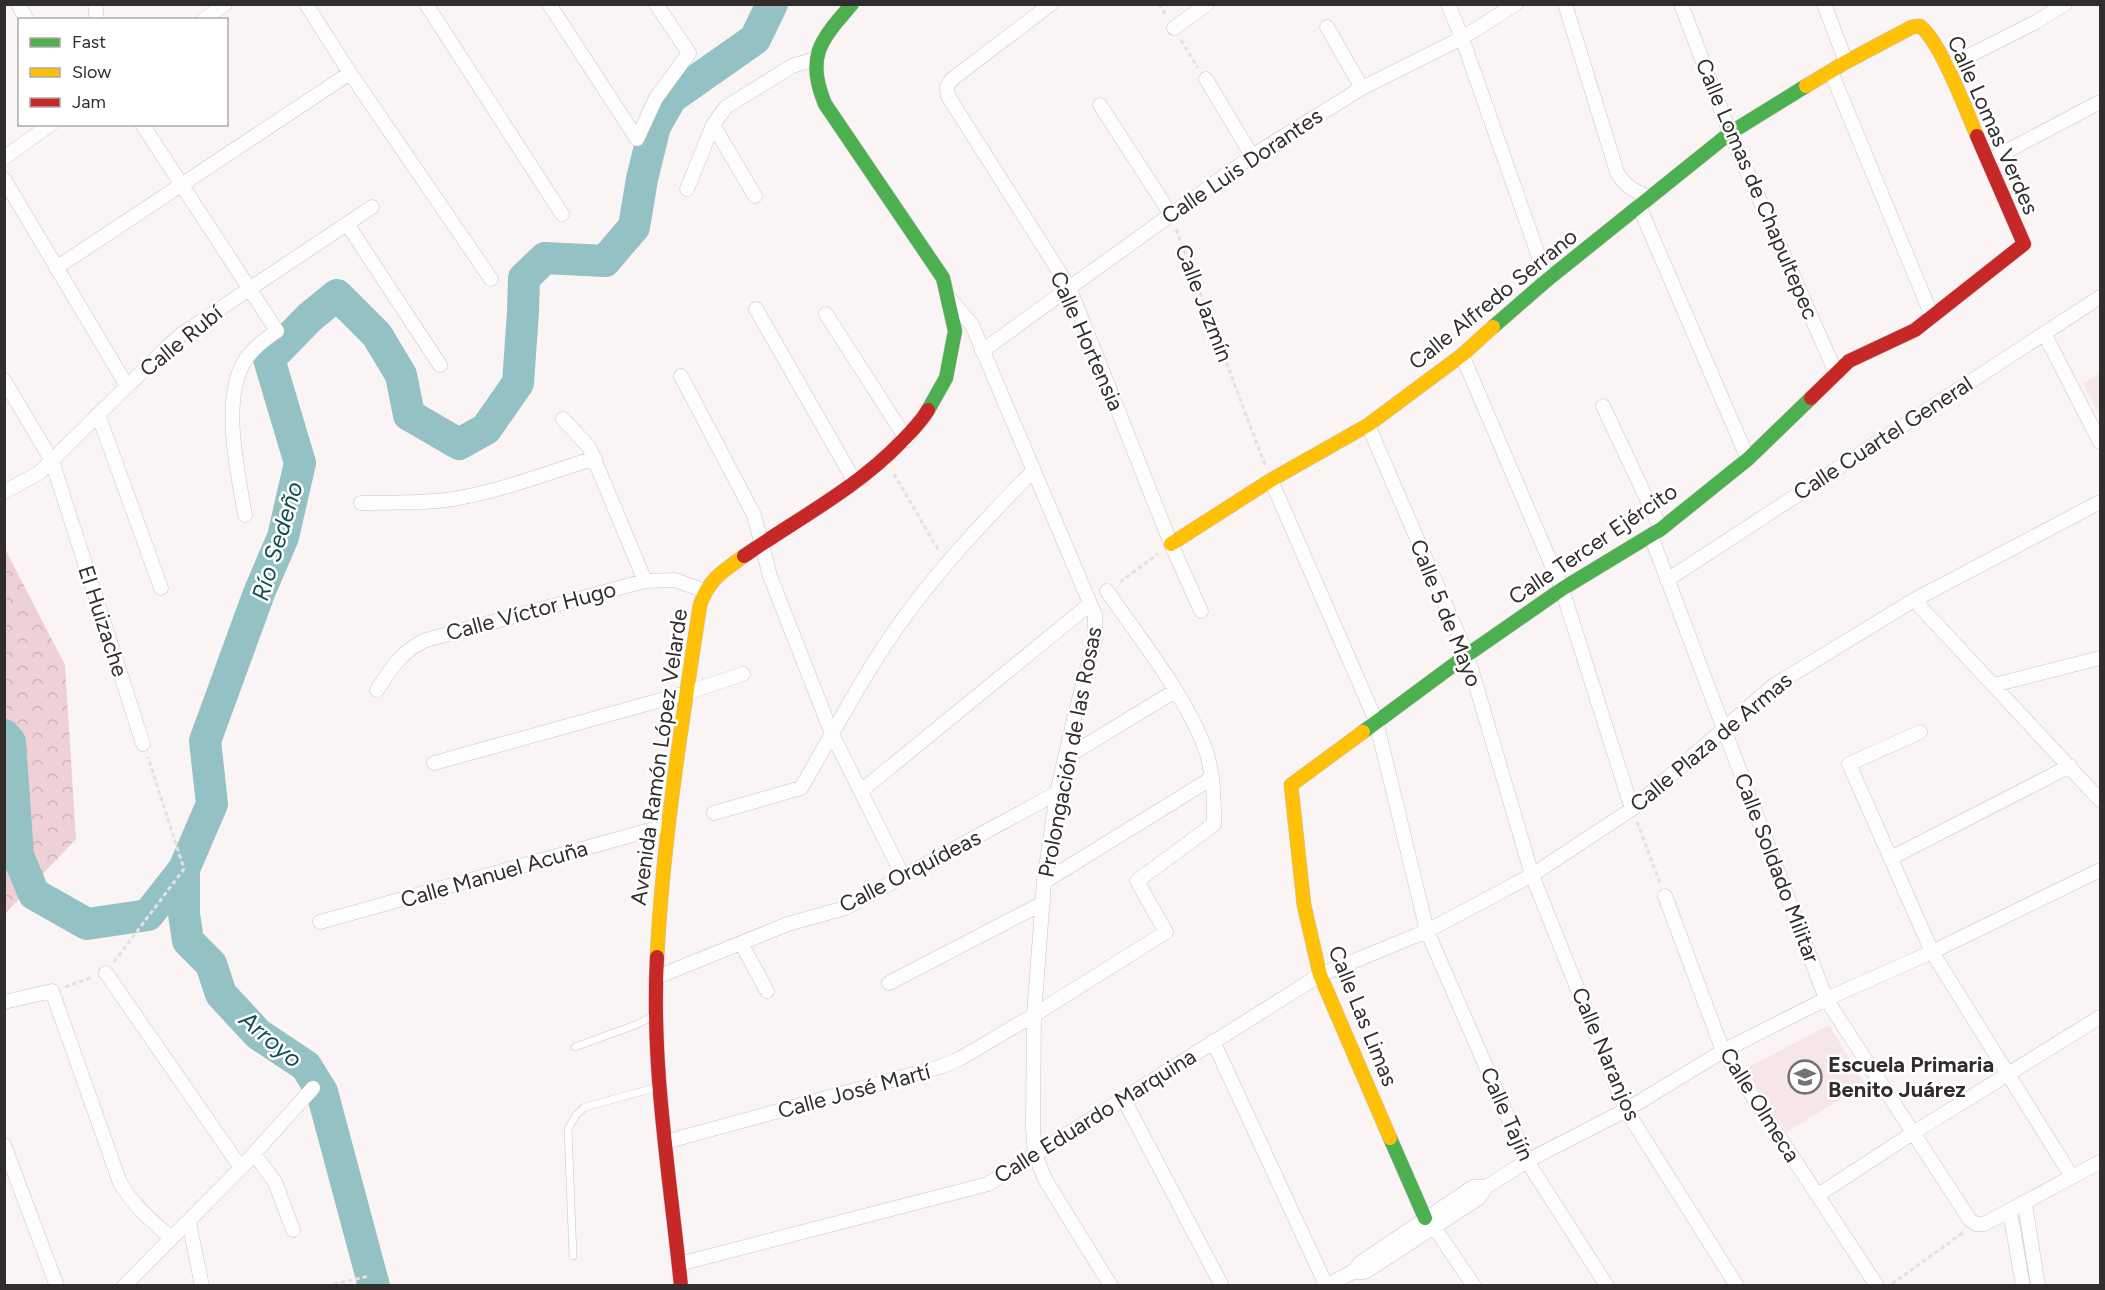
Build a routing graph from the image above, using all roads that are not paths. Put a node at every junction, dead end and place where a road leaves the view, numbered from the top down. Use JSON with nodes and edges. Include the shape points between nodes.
{"nodes":[{"id":1,"x":18,"y":4,"type":"edge"},
{"id":2,"x":225,"y":4,"type":"edge"},
{"id":3,"x":306,"y":4,"type":"edge"},
{"id":4,"x":426,"y":4,"type":"edge"},
{"id":5,"x":549,"y":4,"type":"edge"},
{"id":6,"x":656,"y":4,"type":"edge"},
{"id":7,"x":852,"y":4,"type":"edge"},
{"id":8,"x":1052,"y":4,"type":"edge"},
{"id":9,"x":1207,"y":4,"type":"edge"},
{"id":10,"x":1448,"y":4,"type":"edge"},
{"id":11,"x":1516,"y":4,"type":"edge"},
{"id":12,"x":1565,"y":4,"type":"edge"},
{"id":13,"x":1682,"y":4,"type":"edge"},
{"id":14,"x":1824,"y":4,"type":"edge"},
{"id":15,"x":2065,"y":4,"type":"edge"},
{"id":16,"x":26,"y":18,"type":"edge"},
{"id":17,"x":206,"y":18,"type":"edge"},
{"id":18,"x":1920,"y":26,"type":"joint"},
{"id":19,"x":1327,"y":27,"type":"dead end"},
{"id":20,"x":1174,"y":28,"type":"dead end"},
{"id":21,"x":1462,"y":38,"type":"junction"},
{"id":22,"x":815,"y":59,"type":"junction"},
{"id":23,"x":1846,"y":62,"type":"junction"},
{"id":24,"x":1947,"y":67,"type":"junction"},
{"id":25,"x":1830,"y":72,"type":"junction"},
{"id":26,"x":350,"y":73,"type":"junction"},
{"id":27,"x":1206,"y":80,"type":"dead end"},
{"id":28,"x":1362,"y":88,"type":"junction"},
{"id":29,"x":2100,"y":102,"type":"edge"},
{"id":30,"x":1100,"y":105,"type":"dead end"},
{"id":31,"x":713,"y":125,"type":"junction"},
{"id":32,"x":48,"y":126,"type":"edge"},
{"id":33,"x":143,"y":126,"type":"edge"},
{"id":34,"x":1730,"y":133,"type":"junction"},
{"id":35,"x":1252,"y":156,"type":"junction"},
{"id":36,"x":4,"y":158,"type":"edge"},
{"id":37,"x":1988,"y":161,"type":"junction"},
{"id":38,"x":4,"y":179,"type":"edge"},
{"id":39,"x":181,"y":185,"type":"junction"},
{"id":40,"x":687,"y":189,"type":"dead end"},
{"id":41,"x":754,"y":196,"type":"dead end"},
{"id":42,"x":1644,"y":202,"type":"junction"},
{"id":43,"x":372,"y":207,"type":"dead end"},
{"id":44,"x":1170,"y":213,"type":"junction"},
{"id":45,"x":562,"y":214,"type":"dead end"},
{"id":46,"x":347,"y":224,"type":"junction"},
{"id":47,"x":2024,"y":244,"type":"joint"},
{"id":48,"x":56,"y":268,"type":"junction"},
{"id":49,"x":491,"y":279,"type":"dead end"},
{"id":50,"x":1547,"y":280,"type":"junction"},
{"id":51,"x":250,"y":287,"type":"junction"},
{"id":52,"x":1069,"y":287,"type":"junction"},
{"id":53,"x":2100,"y":297,"type":"edge"},
{"id":54,"x":952,"y":301,"type":"junction"},
{"id":55,"x":756,"y":309,"type":"dead end"},
{"id":56,"x":826,"y":314,"type":"dead end"},
{"id":57,"x":1932,"y":316,"type":"junction"},
{"id":58,"x":2044,"y":333,"type":"junction"},
{"id":59,"x":982,"y":351,"type":"junction"},
{"id":60,"x":1462,"y":355,"type":"junction"},
{"id":61,"x":440,"y":365,"type":"dead end"},
{"id":62,"x":1836,"y":373,"type":"junction"},
{"id":63,"x":681,"y":376,"type":"dead end"},
{"id":64,"x":4,"y":380,"type":"edge"},
{"id":65,"x":127,"y":386,"type":"junction"},
{"id":66,"x":1603,"y":406,"type":"dead end"},
{"id":67,"x":98,"y":414,"type":"junction"},
{"id":68,"x":563,"y":418,"type":"dead end"},
{"id":69,"x":2096,"y":422,"type":"edge"},
{"id":70,"x":1368,"y":425,"type":"junction"},
{"id":71,"x":907,"y":440,"type":"junction"},
{"id":72,"x":2100,"y":442,"type":"edge"},
{"id":73,"x":595,"y":458,"type":"junction"},
{"id":74,"x":1748,"y":459,"type":"junction"},
{"id":75,"x":52,"y":461,"type":"junction"},
{"id":76,"x":1033,"y":471,"type":"junction"},
{"id":77,"x":1271,"y":480,"type":"junction"},
{"id":78,"x":855,"y":482,"type":"junction"},
{"id":79,"x":4,"y":492,"type":"edge"},
{"id":80,"x":2100,"y":502,"type":"edge"},
{"id":81,"x":361,"y":503,"type":"dead end"},
{"id":82,"x":245,"y":515,"type":"dead end"},
{"id":83,"x":1656,"y":532,"type":"junction"},
{"id":84,"x":1171,"y":544,"type":"junction"},
{"id":85,"x":763,"y":545,"type":"junction"},
{"id":86,"x":645,"y":580,"type":"junction"},
{"id":87,"x":1667,"y":580,"type":"junction"},
{"id":88,"x":161,"y":588,"type":"dead end"},
{"id":89,"x":1562,"y":589,"type":"junction"},
{"id":90,"x":705,"y":591,"type":"junction"},
{"id":91,"x":1107,"y":591,"type":"road end"},
{"id":92,"x":1914,"y":600,"type":"junction"},
{"id":93,"x":1090,"y":604,"type":"junction"},
{"id":94,"x":1201,"y":611,"type":"dead end"},
{"id":95,"x":1467,"y":655,"type":"junction"},
{"id":96,"x":2100,"y":658,"type":"edge"},
{"id":97,"x":743,"y":674,"type":"dead end"},
{"id":98,"x":1994,"y":685,"type":"junction"},
{"id":99,"x":377,"y":690,"type":"dead end"},
{"id":100,"x":1174,"y":691,"type":"junction"},
{"id":101,"x":686,"y":693,"type":"junction"},
{"id":102,"x":1376,"y":721,"type":"junction"},
{"id":103,"x":1724,"y":730,"type":"junction"},
{"id":104,"x":1920,"y":732,"type":"dead end"},
{"id":105,"x":832,"y":734,"type":"junction"},
{"id":106,"x":144,"y":744,"type":"road end"},
{"id":107,"x":1065,"y":758,"type":"junction"},
{"id":108,"x":434,"y":763,"type":"dead end"},
{"id":109,"x":2070,"y":766,"type":"junction"},
{"id":110,"x":1212,"y":778,"type":"junction"},
{"id":111,"x":1291,"y":785,"type":"joint"},
{"id":112,"x":861,"y":791,"type":"junction"},
{"id":113,"x":1058,"y":793,"type":"junction"},
{"id":114,"x":2100,"y":800,"type":"edge"},
{"id":115,"x":1632,"y":809,"type":"junction"},
{"id":116,"x":714,"y":813,"type":"dead end"},
{"id":117,"x":668,"y":825,"type":"junction"},
{"id":118,"x":1891,"y":858,"type":"junction"},
{"id":119,"x":2100,"y":870,"type":"edge"},
{"id":120,"x":1532,"y":875,"type":"junction"},
{"id":121,"x":903,"y":876,"type":"junction"},
{"id":122,"x":1044,"y":882,"type":"junction"},
{"id":123,"x":1665,"y":896,"type":"road end"},
{"id":124,"x":1043,"y":903,"type":"junction"},
{"id":125,"x":320,"y":922,"type":"dead end"},
{"id":126,"x":1427,"y":931,"type":"junction"},
{"id":127,"x":741,"y":943,"type":"junction"},
{"id":128,"x":1932,"y":952,"type":"junction"},
{"id":129,"x":106,"y":973,"type":"road end"},
{"id":130,"x":1320,"y":975,"type":"junction"},
{"id":131,"x":657,"y":977,"type":"junction"},
{"id":132,"x":889,"y":983,"type":"dead end"},
{"id":133,"x":767,"y":991,"type":"dead end"},
{"id":134,"x":1826,"y":999,"type":"junction"},
{"id":135,"x":4,"y":1002,"type":"edge"},
{"id":136,"x":656,"y":1014,"type":"junction"},
{"id":137,"x":1034,"y":1015,"type":"junction"},
{"id":138,"x":2100,"y":1017,"type":"edge"},
{"id":139,"x":1213,"y":1041,"type":"junction"},
{"id":140,"x":576,"y":1047,"type":"dead end"},
{"id":141,"x":1723,"y":1051,"type":"junction"},
{"id":142,"x":2007,"y":1074,"type":"junction"},
{"id":143,"x":661,"y":1086,"type":"junction"},
{"id":144,"x":313,"y":1088,"type":"dead end"},
{"id":145,"x":1123,"y":1098,"type":"junction"},
{"id":146,"x":1626,"y":1110,"type":"junction"},
{"id":147,"x":1913,"y":1133,"type":"junction"},
{"id":148,"x":665,"y":1142,"type":"junction"},
{"id":149,"x":4,"y":1145,"type":"edge"},
{"id":150,"x":254,"y":1154,"type":"junction"},
{"id":151,"x":1035,"y":1155,"type":"junction"},
{"id":152,"x":1527,"y":1161,"type":"junction"},
{"id":153,"x":2100,"y":1162,"type":"edge"},
{"id":154,"x":242,"y":1168,"type":"junction"},
{"id":155,"x":2072,"y":1177,"type":"junction"},
{"id":156,"x":1818,"y":1196,"type":"junction"},
{"id":157,"x":2025,"y":1204,"type":"junction"},
{"id":158,"x":2010,"y":1212,"type":"junction"},
{"id":159,"x":189,"y":1222,"type":"junction"},
{"id":160,"x":1430,"y":1223,"type":"junction"},
{"id":161,"x":293,"y":1230,"type":"dead end"},
{"id":162,"x":171,"y":1238,"type":"junction"},
{"id":163,"x":573,"y":1256,"type":"dead end"},
{"id":164,"x":679,"y":1264,"type":"junction"},
{"id":165,"x":1105,"y":1283,"type":"edge"},
{"id":166,"x":1325,"y":1285,"type":"edge"},
{"id":167,"x":57,"y":1286,"type":"edge"},
{"id":168,"x":123,"y":1286,"type":"edge"},
{"id":169,"x":202,"y":1286,"type":"edge"},
{"id":170,"x":681,"y":1286,"type":"edge"},
{"id":171,"x":1222,"y":1286,"type":"edge"},
{"id":172,"x":1474,"y":1286,"type":"edge"},
{"id":173,"x":1607,"y":1286,"type":"edge"},
{"id":174,"x":1737,"y":1286,"type":"edge"},
{"id":175,"x":1877,"y":1286,"type":"edge"},
{"id":176,"x":2024,"y":1286,"type":"edge"},
{"id":177,"x":2038,"y":1286,"type":"edge"}],
"edges":[{"from":1,"to":16,"type":"street"},
{"from":2,"to":17,"type":"street"},
{"from":3,"to":26,"type":"street"},
{"from":4,"to":45,"type":"street"},
{"from":5,"to":6,"type":"street","via":[[637,140],[656,98],[689,53]]},
{"from":7,"to":22,"type":"street","via":[[826,33]]},
{"from":8,"to":52,"type":"street","name":"Calle Hortensia","via":[[946,87],[948,96]]},
{"from":9,"to":20,"type":"street"},
{"from":10,"to":21,"type":"street"},
{"from":11,"to":21,"type":"street","name":"Calle Luis Dorantes"},
{"from":12,"to":42,"type":"street","via":[[1617,172],[1622,183]]},
{"from":13,"to":34,"type":"street","name":"Calle Lomas de Chapultepec"},
{"from":14,"to":23,"type":"street"},
{"from":15,"to":24,"type":"street"},
{"from":18,"to":23,"type":"street","name":"Calle Alfredo Serrano"},
{"from":18,"to":24,"type":"street","name":"Calle Lomas Verdes","via":[[1927,31]]},
{"from":19,"to":28,"type":"street"},
{"from":21,"to":28,"type":"street","name":"Calle Luis Dorantes"},
{"from":21,"to":50,"type":"street"},
{"from":22,"to":31,"type":"street","via":[[792,66],[726,108]]},
{"from":22,"to":54,"type":"street","name":"Avenida Ramón López Velarde","via":[[816,82],[825,104],[943,278]]},
{"from":23,"to":25,"type":"street","name":"Calle Alfredo Serrano"},
{"from":24,"to":37,"type":"street","name":"Calle Lomas Verdes"},
{"from":25,"to":34,"type":"street","name":"Calle Alfredo Serrano"},
{"from":25,"to":57,"type":"street"},
{"from":26,"to":39,"type":"street"},
{"from":26,"to":49,"type":"street"},
{"from":27,"to":35,"type":"street"},
{"from":28,"to":35,"type":"street","name":"Calle Luis Dorantes"},
{"from":29,"to":37,"type":"street"},
{"from":30,"to":44,"type":"street"},
{"from":31,"to":40,"type":"street"},
{"from":31,"to":41,"type":"street"},
{"from":32,"to":36,"type":"street"},
{"from":33,"to":39,"type":"street"},
{"from":34,"to":42,"type":"street","name":"Calle Alfredo Serrano"},
{"from":34,"to":62,"type":"street","name":"Calle Lomas de Chapultepec"},
{"from":35,"to":44,"type":"street","name":"Calle Luis Dorantes"},
{"from":37,"to":47,"type":"street","name":"Calle Lomas Verdes"},
{"from":38,"to":48,"type":"street"},
{"from":39,"to":48,"type":"street"},
{"from":39,"to":51,"type":"street"},
{"from":42,"to":50,"type":"street","name":"Calle Alfredo Serrano"},
{"from":42,"to":74,"type":"street"},
{"from":43,"to":46,"type":"street","name":"Calle Rubí"},
{"from":44,"to":52,"type":"street","name":"Calle Luis Dorantes"},
{"from":46,"to":51,"type":"street","name":"Calle Rubí"},
{"from":46,"to":61,"type":"street"},
{"from":47,"to":57,"type":"street","name":"Calle Tercer Ejército"},
{"from":48,"to":65,"type":"street"},
{"from":50,"to":60,"type":"street","name":"Calle Alfredo Serrano"},
{"from":51,"to":65,"type":"street","name":"Calle Rubí","via":[[182,334]]},
{"from":51,"to":82,"type":"street","via":[[277,331],[245,361],[233,397],[235,453]]},
{"from":52,"to":59,"type":"street","name":"Calle Luis Dorantes"},
{"from":52,"to":84,"type":"street","name":"Calle Hortensia"},
{"from":53,"to":58,"type":"street","name":"Calle Cuartel General"},
{"from":54,"to":59,"type":"street","name":"Prolongación de las Rosas","via":[[972,325]]},
{"from":54,"to":71,"type":"street","name":"Avenida Ramón López Velarde","via":[[951,359],[941,390]]},
{"from":55,"to":78,"type":"street"},
{"from":56,"to":71,"type":"street"},
{"from":57,"to":62,"type":"street","name":"Calle Tercer Ejército","via":[[1901,338],[1849,361]]},
{"from":58,"to":69,"type":"street"},
{"from":58,"to":87,"type":"street","name":"Calle Cuartel General"},
{"from":59,"to":76,"type":"street","name":"Prolongación de las Rosas"},
{"from":60,"to":70,"type":"street","name":"Calle Alfredo Serrano"},
{"from":60,"to":89,"type":"street"},
{"from":62,"to":74,"type":"street","name":"Calle Tercer Ejército"},
{"from":63,"to":85,"type":"street","via":[[754,515]]},
{"from":64,"to":75,"type":"street","name":"El Huizache"},
{"from":65,"to":67,"type":"street","name":"Calle Rubí"},
{"from":66,"to":83,"type":"street","name":"Calle Soldado Militar"},
{"from":67,"to":75,"type":"street","name":"Calle Rubí"},
{"from":67,"to":88,"type":"street"},
{"from":68,"to":73,"type":"street"},
{"from":69,"to":72,"type":"street"},
{"from":70,"to":77,"type":"street","name":"Calle Alfredo Serrano"},
{"from":70,"to":95,"type":"street","name":"Calle 5 de Mayo"},
{"from":71,"to":78,"type":"street","name":"Avenida Ramón López Velarde"},
{"from":73,"to":81,"type":"street","via":[[453,499]]},
{"from":73,"to":86,"type":"street"},
{"from":74,"to":83,"type":"street","name":"Calle Tercer Ejército"},
{"from":75,"to":79,"type":"street","name":"Calle Rubí"},
{"from":75,"to":106,"type":"street","name":"El Huizache"},
{"from":76,"to":93,"type":"street","name":"Prolongación de las Rosas"},
{"from":76,"to":105,"type":"street","via":[[974,531],[904,617]]},
{"from":77,"to":84,"type":"street","name":"Calle Alfredo Serrano"},
{"from":77,"to":102,"type":"street","name":"Calle Tajín"},
{"from":78,"to":85,"type":"street","name":"Avenida Ramón López Velarde"},
{"from":80,"to":92,"type":"street","name":"Calle Plaza de Armas"},
{"from":83,"to":87,"type":"street","name":"Calle Soldado Militar"},
{"from":83,"to":89,"type":"street","name":"Calle Tercer Ejército"},
{"from":84,"to":94,"type":"street","name":"Calle Hortensia"},
{"from":85,"to":90,"type":"street","name":"Avenida Ramón López Velarde","via":[[716,576]]},
{"from":85,"to":105,"type":"street","via":[[770,576]]},
{"from":86,"to":90,"type":"street","name":"Calle Víctor Hugo","via":[[675,580]]},
{"from":86,"to":99,"type":"street","name":"Calle Víctor Hugo","via":[[426,640],[398,658]]},
{"from":87,"to":103,"type":"street","name":"Calle Soldado Militar"},
{"from":89,"to":95,"type":"street","name":"Calle Tercer Ejército"},
{"from":89,"to":115,"type":"street"},
{"from":90,"to":101,"type":"street","name":"Avenida Ramón López Velarde"},
{"from":91,"to":100,"type":"street"},
{"from":92,"to":98,"type":"street"},
{"from":92,"to":103,"type":"street","name":"Calle Plaza de Armas","via":[[1773,687]]},
{"from":93,"to":107,"type":"street","name":"Prolongación de las Rosas","via":[[1095,615],[1095,639]]},
{"from":93,"to":112,"type":"street"},
{"from":95,"to":102,"type":"street","name":"Calle Tercer Ejército"},
{"from":95,"to":120,"type":"street","name":"Calle 5 de Mayo"},
{"from":96,"to":98,"type":"street"},
{"from":97,"to":101,"type":"street"},
{"from":98,"to":109,"type":"street"},
{"from":100,"to":107,"type":"street"},
{"from":100,"to":110,"type":"street","via":[[1193,722]]},
{"from":101,"to":108,"type":"street"},
{"from":101,"to":117,"type":"street","name":"Avenida Ramón López Velarde"},
{"from":102,"to":111,"type":"street","name":"Calle Tercer Ejército"},
{"from":102,"to":126,"type":"street","name":"Calle Tajín"},
{"from":103,"to":115,"type":"street","name":"Calle Plaza de Armas"},
{"from":103,"to":134,"type":"street","name":"Calle Soldado Militar"},
{"from":104,"to":118,"type":"street","via":[[1849,764]]},
{"from":105,"to":112,"type":"street"},
{"from":105,"to":116,"type":"street","via":[[801,788]]},
{"from":107,"to":113,"type":"street","name":"Prolongación de las Rosas"},
{"from":109,"to":114,"type":"street"},
{"from":109,"to":118,"type":"street"},
{"from":110,"to":122,"type":"street"},
{"from":110,"to":137,"type":"street","name":"Calle José Martí","via":[[1214,824],[1137,881],[1166,933]]},
{"from":111,"to":130,"type":"street","name":"Calle Las Limas","via":[[1303,905]]},
{"from":112,"to":121,"type":"street"},
{"from":113,"to":121,"type":"street","name":"Calle Orquídeas"},
{"from":113,"to":122,"type":"street","name":"Prolongación de las Rosas"},
{"from":115,"to":120,"type":"street","name":"Calle Plaza de Armas"},
{"from":117,"to":125,"type":"street","name":"Calle Manuel Acuña"},
{"from":117,"to":131,"type":"street","name":"Avenida Ramón López Velarde"},
{"from":118,"to":128,"type":"street"},
{"from":119,"to":128,"type":"street"},
{"from":120,"to":126,"type":"street","name":"Calle Plaza de Armas"},
{"from":120,"to":146,"type":"street","name":"Calle Naranjos"},
{"from":121,"to":127,"type":"street","name":"Calle Orquídeas","via":[[845,908],[788,924]]},
{"from":122,"to":124,"type":"street","name":"Prolongación de las Rosas"},
{"from":123,"to":141,"type":"street","name":"Calle Olmeca"},
{"from":124,"to":132,"type":"street"},
{"from":124,"to":137,"type":"street","name":"Prolongación de las Rosas"},
{"from":126,"to":130,"type":"street","name":"Calle Plaza de Armas"},
{"from":126,"to":152,"type":"street","name":"Calle Tajín"},
{"from":127,"to":131,"type":"street","name":"Calle Orquídeas"},
{"from":127,"to":133,"type":"street"},
{"from":128,"to":134,"type":"street"},
{"from":128,"to":142,"type":"street"},
{"from":129,"to":154,"type":"street"},
{"from":130,"to":139,"type":"street","name":"Calle Eduardo Marquina"},
{"from":130,"to":160,"type":"street","name":"Calle Las Limas"},
{"from":131,"to":136,"type":"street","name":"Avenida Ramón López Velarde"},
{"from":134,"to":141,"type":"street"},
{"from":134,"to":147,"type":"street","name":"Calle Soldado Militar"},
{"from":135,"to":162,"type":"street","via":[[52,991],[123,1187],[135,1205]]},
{"from":136,"to":140,"type":"lane"},
{"from":136,"to":143,"type":"street","name":"Avenida Ramón López Velarde"},
{"from":137,"to":148,"type":"street","name":"Calle José Martí","via":[[943,1066]]},
{"from":137,"to":151,"type":"street","name":"Prolongación de las Rosas"},
{"from":138,"to":142,"type":"street"},
{"from":139,"to":145,"type":"street","name":"Calle Eduardo Marquina"},
{"from":139,"to":166,"type":"street"},
{"from":141,"to":146,"type":"street"},
{"from":141,"to":156,"type":"street","name":"Calle Olmeca"},
{"from":142,"to":147,"type":"street"},
{"from":142,"to":155,"type":"street"},
{"from":143,"to":148,"type":"street","name":"Avenida Ramón López Velarde"},
{"from":143,"to":163,"type":"lane","via":[[585,1107],[568,1129]]},
{"from":144,"to":150,"type":"street"},
{"from":145,"to":151,"type":"street","name":"Calle Eduardo Marquina"},
{"from":145,"to":171,"type":"street"},
{"from":146,"to":152,"type":"street"},
{"from":146,"to":174,"type":"street","name":"Calle Naranjos"},
{"from":147,"to":156,"type":"street"},
{"from":147,"to":158,"type":"street","name":"Calle Soldado Militar","via":[[1970,1220],[1984,1224]]},
{"from":148,"to":164,"type":"street","name":"Avenida Ramón López Velarde"},
{"from":149,"to":167,"type":"street"},
{"from":150,"to":154,"type":"street"},
{"from":150,"to":161,"type":"street","via":[[274,1182]]},
{"from":151,"to":164,"type":"street","name":"Calle Eduardo Marquina","via":[[988,1184]]},
{"from":151,"to":165,"type":"street","name":"Prolongación de las Rosas"},
{"from":152,"to":160,"type":"street","via":[[1486,1187],[1473,1187]]},
{"from":152,"to":173,"type":"street","name":"Calle Tajín"},
{"from":153,"to":155,"type":"street"},
{"from":154,"to":159,"type":"street"},
{"from":155,"to":157,"type":"street"},
{"from":156,"to":175,"type":"street","name":"Calle Olmeca"},
{"from":157,"to":158,"type":"street"},
{"from":157,"to":177,"type":"street"},
{"from":158,"to":176,"type":"street"},
{"from":159,"to":162,"type":"street"},
{"from":159,"to":169,"type":"street"},
{"from":160,"to":166,"type":"street","via":[[1360,1263],[1353,1272]]},
{"from":160,"to":172,"type":"street","name":"Calle Las Limas"},
{"from":162,"to":168,"type":"street"},
{"from":164,"to":170,"type":"street","name":"Avenida Ramón López Velarde"}]}
